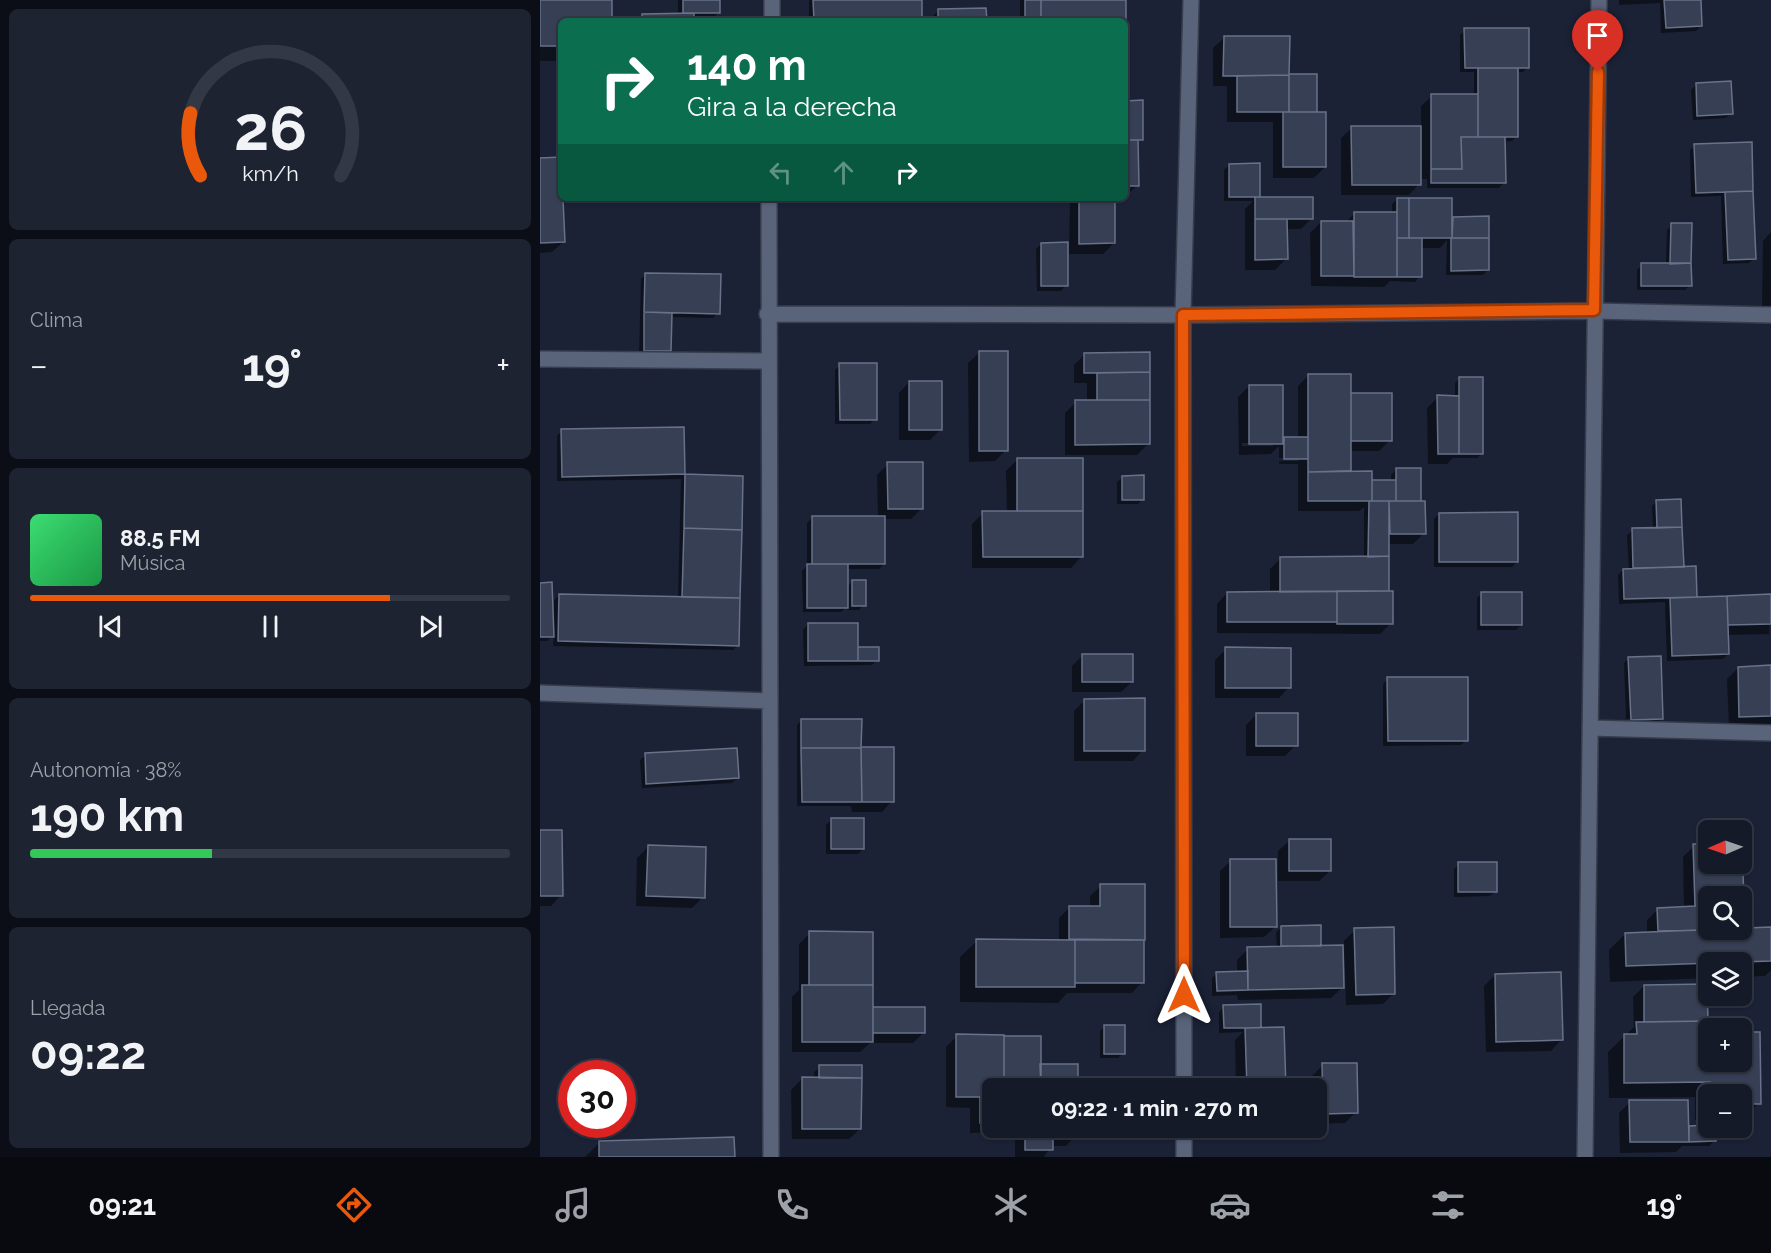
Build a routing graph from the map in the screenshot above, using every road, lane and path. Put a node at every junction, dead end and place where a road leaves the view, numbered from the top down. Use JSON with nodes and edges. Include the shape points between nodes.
{"nodes":[{"id":1,"x":772,"y":0,"type":"edge"},
{"id":2,"x":1191,"y":0,"type":"edge"},
{"id":3,"x":1599,"y":0,"type":"edge"},
{"id":4,"x":772,"y":18,"type":"edge"},
{"id":5,"x":769,"y":201,"type":"edge"},
{"id":6,"x":1594,"y":310,"type":"junction"},
{"id":7,"x":767,"y":314,"type":"junction"},
{"id":8,"x":1183,"y":315,"type":"junction"},
{"id":9,"x":1771,"y":315,"type":"edge"},
{"id":10,"x":540,"y":359,"type":"edge"},
{"id":11,"x":767,"y":361,"type":"junction"},
{"id":12,"x":540,"y":693,"type":"edge"},
{"id":13,"x":769,"y":701,"type":"junction"},
{"id":14,"x":1590,"y":728,"type":"junction"},
{"id":15,"x":1771,"y":733,"type":"edge"},
{"id":16,"x":1184,"y":1078,"type":"edge"},
{"id":17,"x":1184,"y":1138,"type":"edge"},
{"id":18,"x":771,"y":1157,"type":"edge"},
{"id":19,"x":1184,"y":1157,"type":"edge"},
{"id":20,"x":1585,"y":1157,"type":"edge"}],
"edges":[{"from":1,"to":4,"type":"street"},
{"from":2,"to":8,"type":"street"},
{"from":3,"to":6,"type":"street"},
{"from":5,"to":7,"type":"street"},
{"from":6,"to":8,"type":"street"},
{"from":6,"to":9,"type":"street"},
{"from":6,"to":14,"type":"street"},
{"from":7,"to":8,"type":"street"},
{"from":7,"to":11,"type":"street"},
{"from":8,"to":16,"type":"street"},
{"from":10,"to":11,"type":"street"},
{"from":11,"to":13,"type":"street"},
{"from":12,"to":13,"type":"street"},
{"from":13,"to":18,"type":"street"},
{"from":14,"to":15,"type":"street"},
{"from":14,"to":20,"type":"street"},
{"from":17,"to":19,"type":"street"}]}
